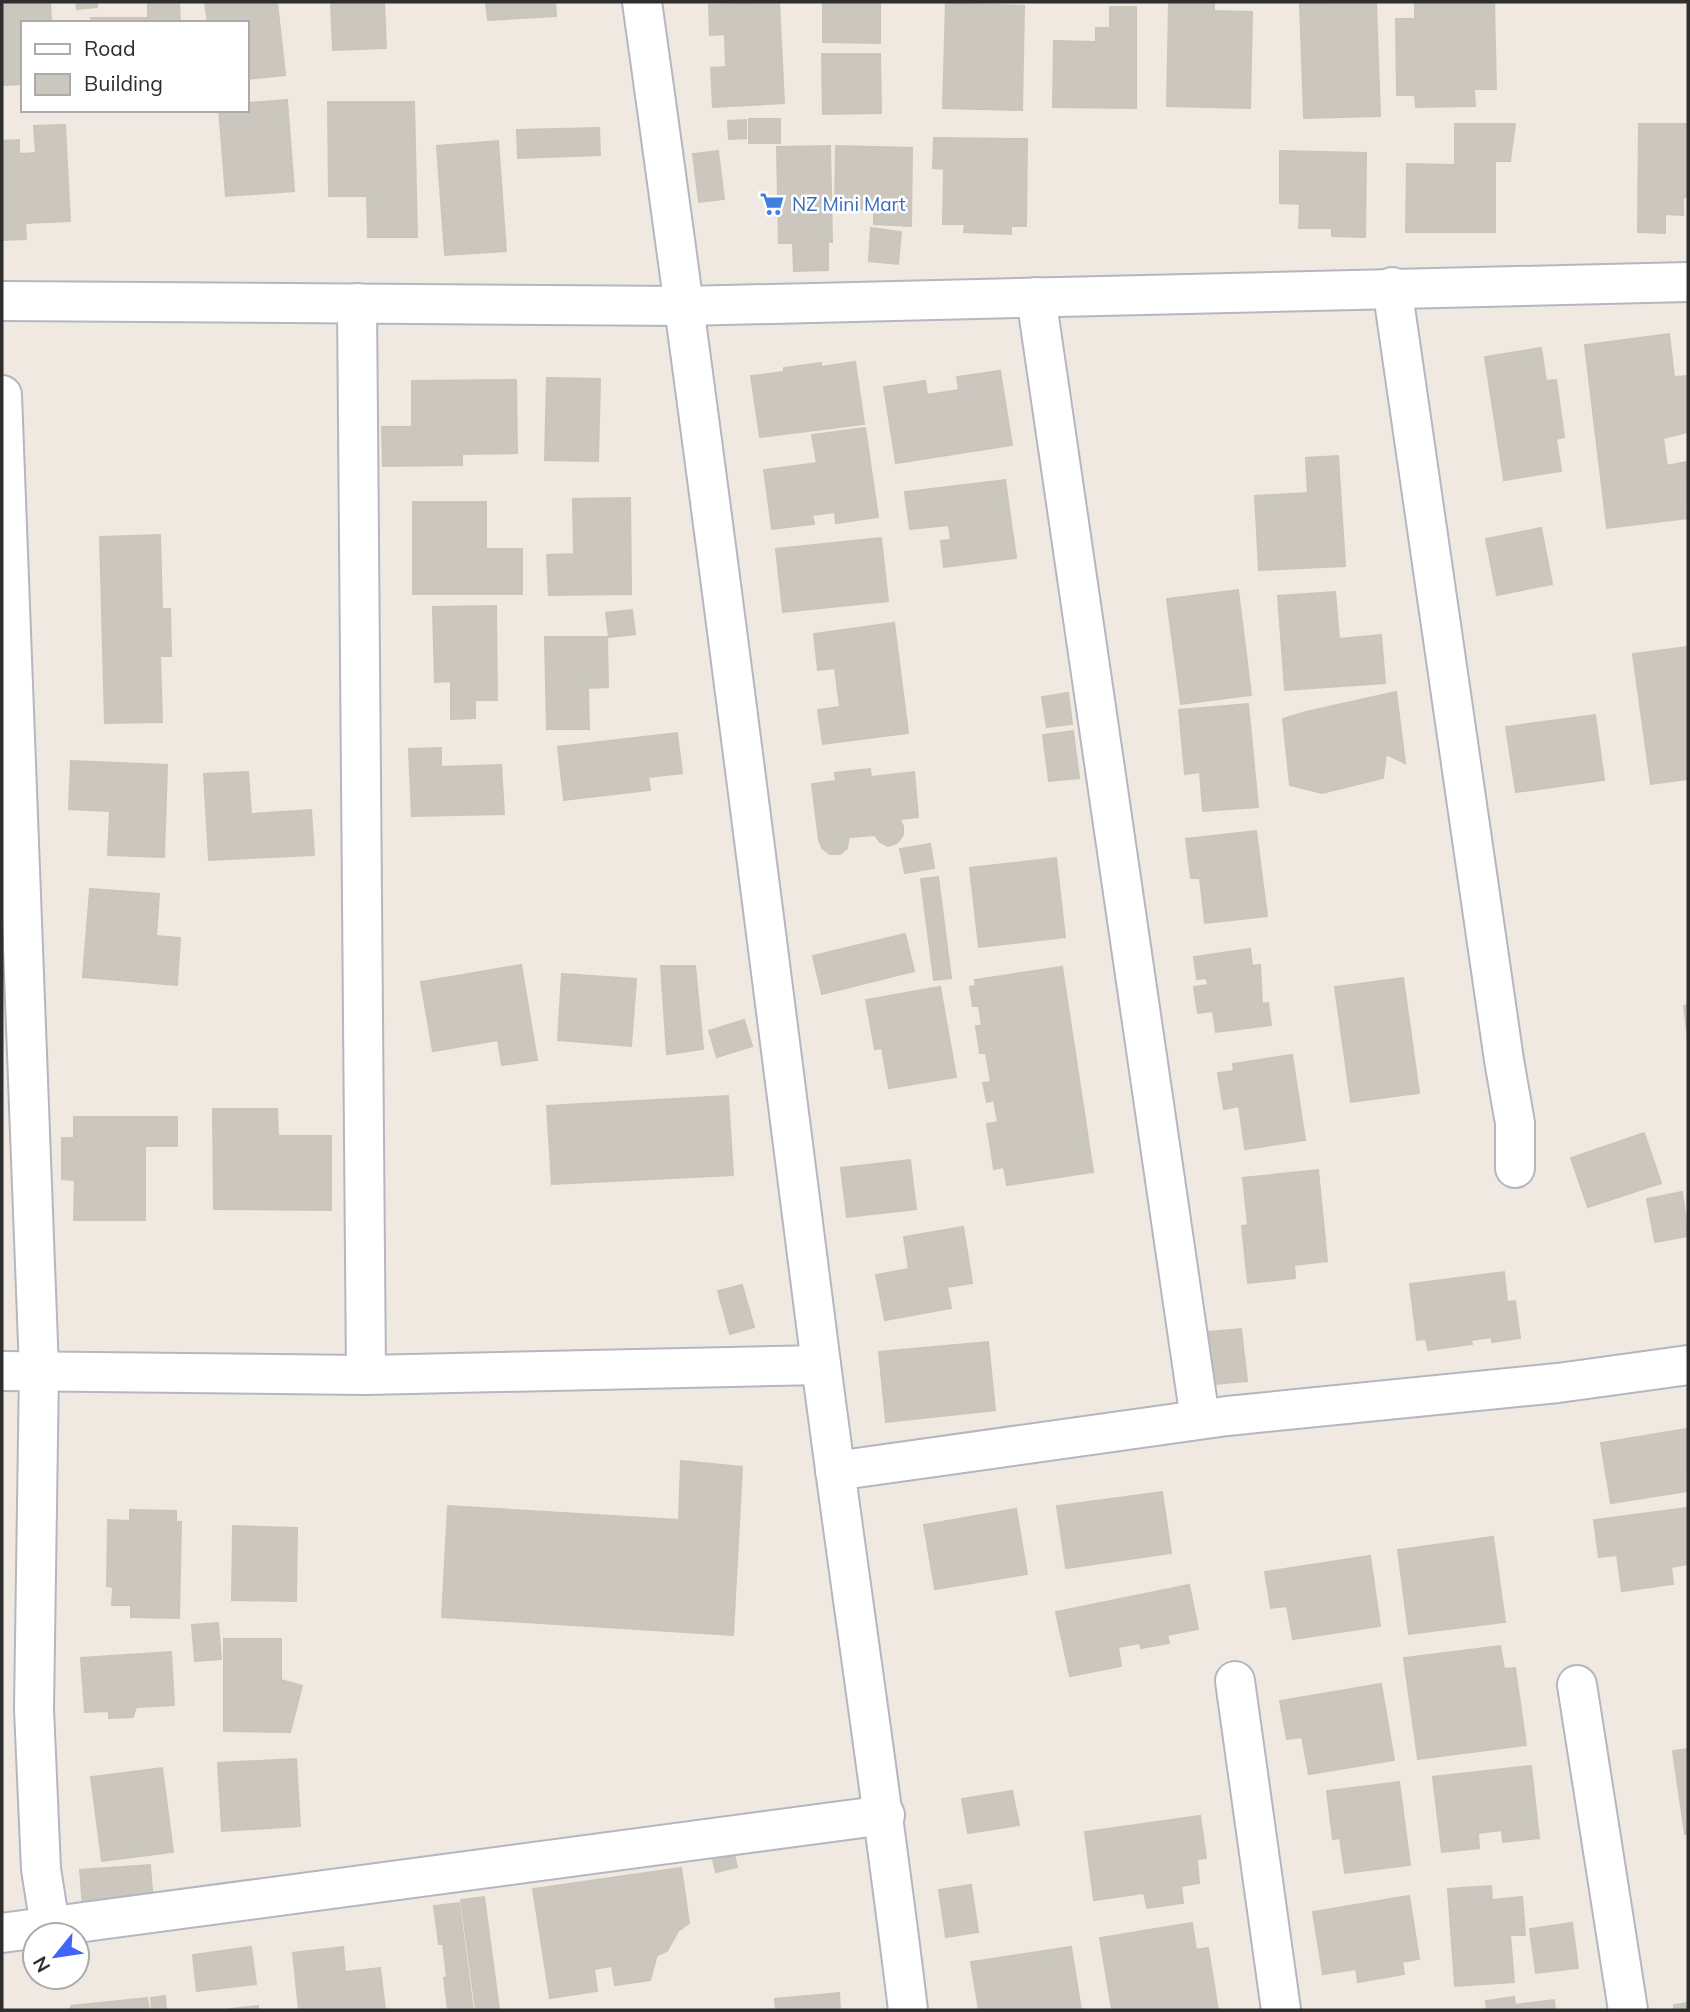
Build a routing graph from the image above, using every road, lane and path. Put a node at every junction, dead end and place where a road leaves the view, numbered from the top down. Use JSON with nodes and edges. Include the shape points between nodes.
{"nodes":[{"id":1,"x":642,"y":2,"type":"edge"},
{"id":2,"x":1688,"y":282,"type":"edge"},
{"id":3,"x":1392,"y":287,"type":"junction"},
{"id":4,"x":1036,"y":297,"type":"junction"},
{"id":5,"x":2,"y":301,"type":"edge"},
{"id":6,"x":357,"y":303,"type":"junction"},
{"id":7,"x":685,"y":306,"type":"junction"},
{"id":8,"x":2,"y":395,"type":"edge"},
{"id":9,"x":1515,"y":1168,"type":"dead end"},
{"id":10,"x":821,"y":1365,"type":"junction"},
{"id":11,"x":1688,"y":1365,"type":"edge"},
{"id":12,"x":39,"y":1370,"type":"junction"},
{"id":13,"x":2,"y":1371,"type":"edge"},
{"id":14,"x":366,"y":1375,"type":"junction"},
{"id":15,"x":1200,"y":1419,"type":"junction"},
{"id":16,"x":835,"y":1471,"type":"junction"},
{"id":17,"x":1235,"y":1681,"type":"dead end"},
{"id":18,"x":1577,"y":1685,"type":"dead end"},
{"id":19,"x":884,"y":1815,"type":"junction"},
{"id":20,"x":49,"y":1921,"type":"edge"},
{"id":21,"x":88,"y":1921,"type":"edge"},
{"id":22,"x":21,"y":1930,"type":"edge"},
{"id":23,"x":2,"y":1933,"type":"edge"},
{"id":24,"x":908,"y":2010,"type":"edge"},
{"id":25,"x":1281,"y":2010,"type":"edge"},
{"id":26,"x":1628,"y":2010,"type":"edge"}],
"edges":[{"from":1,"to":7,"type":"street"},
{"from":2,"to":3,"type":"street"},
{"from":3,"to":4,"type":"street"},
{"from":3,"to":9,"type":"street","via":[[1515,1123]]},
{"from":4,"to":7,"type":"street"},
{"from":4,"to":15,"type":"street"},
{"from":5,"to":6,"type":"street"},
{"from":6,"to":7,"type":"street"},
{"from":6,"to":14,"type":"street"},
{"from":7,"to":10,"type":"street"},
{"from":8,"to":12,"type":"street"},
{"from":10,"to":14,"type":"street"},
{"from":10,"to":16,"type":"street"},
{"from":11,"to":15,"type":"street","via":[[1558,1383]]},
{"from":12,"to":13,"type":"street"},
{"from":12,"to":14,"type":"street"},
{"from":12,"to":20,"type":"street","via":[[34,1709],[41,1869]]},
{"from":15,"to":16,"type":"street"},
{"from":16,"to":19,"type":"street"},
{"from":17,"to":25,"type":"street"},
{"from":18,"to":26,"type":"street"},
{"from":19,"to":21,"type":"street"},
{"from":19,"to":24,"type":"street"},
{"from":22,"to":23,"type":"street"}]}
